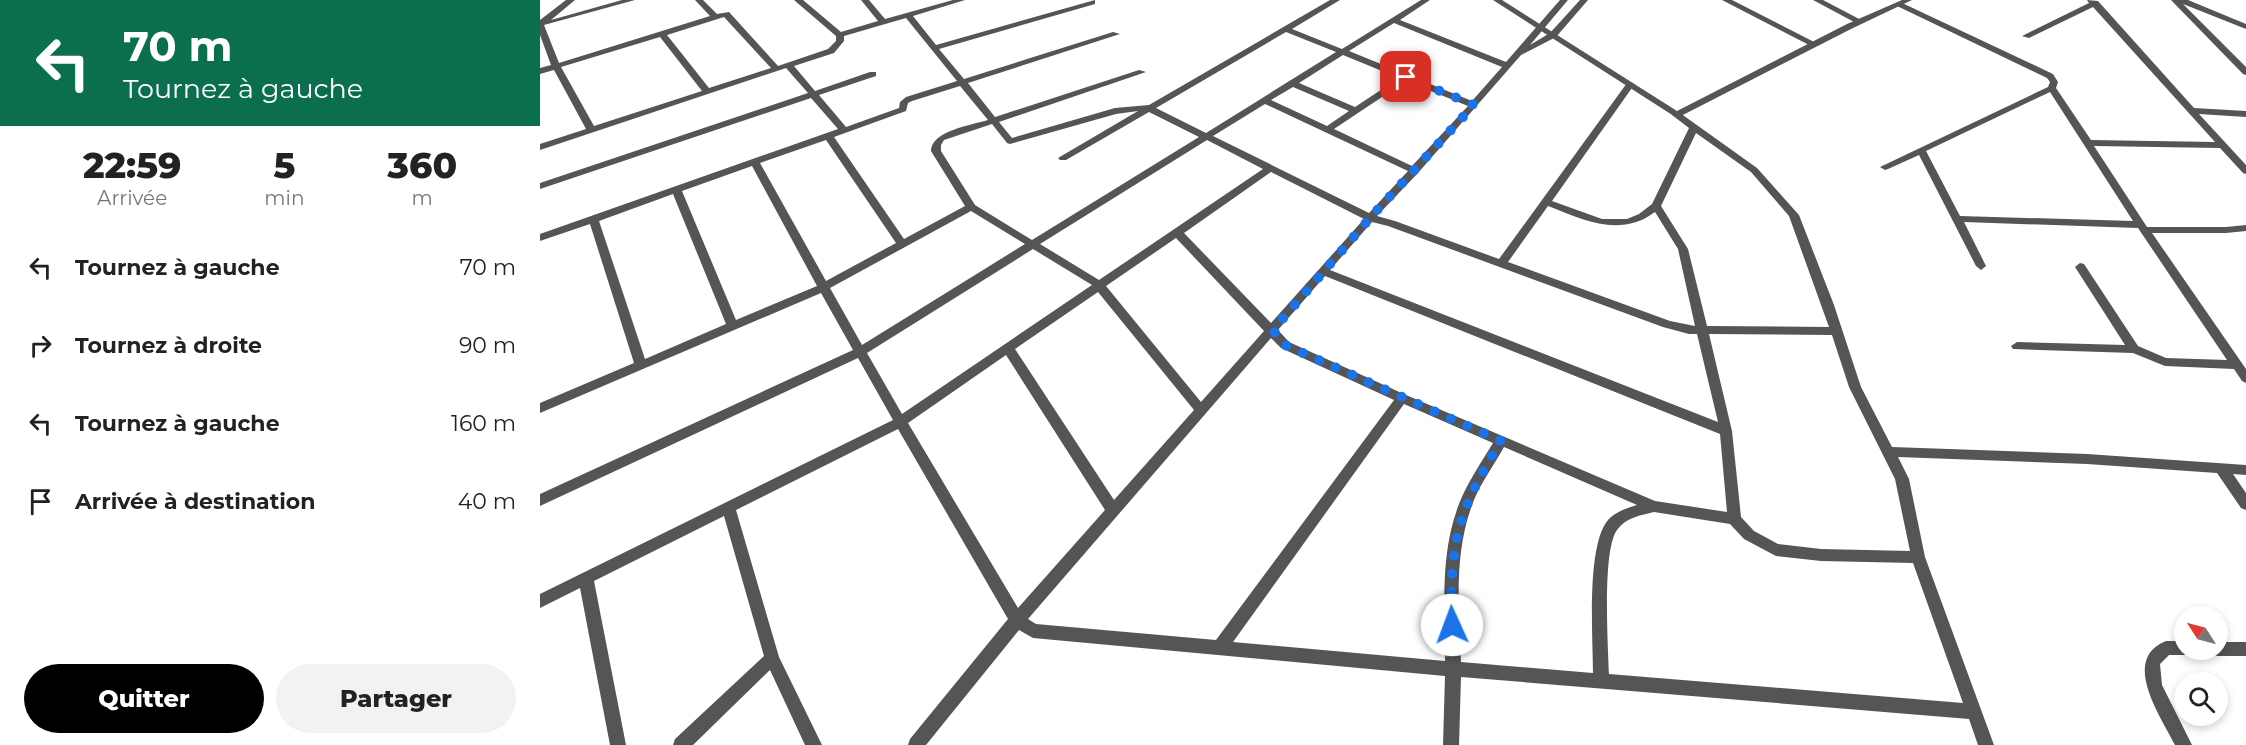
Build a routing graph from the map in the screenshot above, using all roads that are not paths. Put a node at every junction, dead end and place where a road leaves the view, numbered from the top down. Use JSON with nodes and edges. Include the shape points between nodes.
{"nodes":[{"id":1,"x":571,"y":0,"type":"edge"},
{"id":2,"x":631,"y":0,"type":"edge"},
{"id":3,"x":699,"y":0,"type":"edge"},
{"id":4,"x":798,"y":0,"type":"edge"},
{"id":5,"x":866,"y":0,"type":"edge"},
{"id":6,"x":958,"y":0,"type":"edge"},
{"id":7,"x":1336,"y":0,"type":"edge"},
{"id":8,"x":1426,"y":0,"type":"edge"},
{"id":9,"x":1497,"y":0,"type":"edge"},
{"id":10,"x":1564,"y":0,"type":"edge"},
{"id":11,"x":1584,"y":0,"type":"edge"},
{"id":12,"x":1726,"y":0,"type":"edge"},
{"id":13,"x":1816,"y":0,"type":"edge"},
{"id":14,"x":2175,"y":0,"type":"edge"},
{"id":15,"x":2181,"y":0,"type":"edge"},
{"id":16,"x":1092,"y":2,"type":"dead end"},
{"id":17,"x":1904,"y":2,"type":"edge"},
{"id":18,"x":2093,"y":2,"type":"edge"},
{"id":19,"x":908,"y":16,"type":"junction"},
{"id":20,"x":715,"y":17,"type":"junction"},
{"id":21,"x":1393,"y":20,"type":"junction"},
{"id":22,"x":1859,"y":21,"type":"junction"},
{"id":23,"x":884,"y":22,"type":"junction"},
{"id":24,"x":540,"y":24,"type":"edge"},
{"id":25,"x":1540,"y":27,"type":"junction"},
{"id":26,"x":2246,"y":27,"type":"edge"},
{"id":27,"x":1286,"y":28,"type":"junction"},
{"id":28,"x":662,"y":34,"type":"junction"},
{"id":29,"x":1116,"y":34,"type":"dead end"},
{"id":30,"x":840,"y":35,"type":"junction"},
{"id":31,"x":1553,"y":35,"type":"junction"},
{"id":32,"x":2026,"y":36,"type":"dead end"},
{"id":33,"x":1814,"y":44,"type":"junction"},
{"id":34,"x":934,"y":48,"type":"junction"},
{"id":35,"x":1343,"y":51,"type":"junction"},
{"id":36,"x":1509,"y":62,"type":"junction"},
{"id":37,"x":2237,"y":63,"type":"junction"},
{"id":38,"x":788,"y":64,"type":"junction"},
{"id":39,"x":556,"y":66,"type":"junction"},
{"id":40,"x":2246,"y":67,"type":"edge"},
{"id":41,"x":776,"y":68,"type":"junction"},
{"id":42,"x":540,"y":71,"type":"edge"},
{"id":43,"x":1142,"y":72,"type":"dead end"},
{"id":44,"x":2246,"y":72,"type":"edge"},
{"id":45,"x":873,"y":74,"type":"dead end"},
{"id":46,"x":1406,"y":77,"type":"junction"},
{"id":47,"x":961,"y":82,"type":"junction"},
{"id":48,"x":1292,"y":83,"type":"junction"},
{"id":49,"x":1630,"y":85,"type":"junction"},
{"id":50,"x":2052,"y":88,"type":"junction"},
{"id":51,"x":707,"y":91,"type":"junction"},
{"id":52,"x":813,"y":94,"type":"junction"},
{"id":53,"x":1264,"y":100,"type":"junction"},
{"id":54,"x":1474,"y":105,"type":"junction"},
{"id":55,"x":1148,"y":107,"type":"junction"},
{"id":56,"x":1354,"y":111,"type":"junction"},
{"id":57,"x":2193,"y":111,"type":"junction"},
{"id":58,"x":2246,"y":114,"type":"edge"},
{"id":59,"x":1677,"y":115,"type":"junction"},
{"id":60,"x":993,"y":120,"type":"junction"},
{"id":61,"x":1694,"y":126,"type":"junction"},
{"id":62,"x":591,"y":130,"type":"junction"},
{"id":63,"x":844,"y":130,"type":"junction"},
{"id":64,"x":1327,"y":130,"type":"junction"},
{"id":65,"x":828,"y":136,"type":"junction"},
{"id":66,"x":1206,"y":137,"type":"junction"},
{"id":67,"x":2088,"y":143,"type":"junction"},
{"id":68,"x":2222,"y":145,"type":"junction"},
{"id":69,"x":540,"y":147,"type":"edge"},
{"id":70,"x":1921,"y":150,"type":"junction"},
{"id":71,"x":1062,"y":158,"type":"dead end"},
{"id":72,"x":755,"y":162,"type":"junction"},
{"id":73,"x":1885,"y":167,"type":"dead end"},
{"id":74,"x":1269,"y":169,"type":"junction"},
{"id":75,"x":1415,"y":171,"type":"junction"},
{"id":76,"x":2246,"y":171,"type":"edge"},
{"id":77,"x":540,"y":186,"type":"edge"},
{"id":78,"x":676,"y":190,"type":"junction"},
{"id":79,"x":1546,"y":202,"type":"junction"},
{"id":80,"x":1656,"y":206,"type":"junction"},
{"id":81,"x":971,"y":207,"type":"junction"},
{"id":82,"x":1370,"y":218,"type":"junction"},
{"id":83,"x":593,"y":219,"type":"junction"},
{"id":84,"x":1957,"y":219,"type":"junction"},
{"id":85,"x":2143,"y":228,"type":"junction"},
{"id":86,"x":2246,"y":228,"type":"edge"},
{"id":87,"x":1177,"y":232,"type":"junction"},
{"id":88,"x":540,"y":238,"type":"edge"},
{"id":89,"x":1034,"y":243,"type":"junction"},
{"id":90,"x":902,"y":244,"type":"junction"},
{"id":91,"x":1502,"y":263,"type":"junction"},
{"id":92,"x":1981,"y":266,"type":"dead end"},
{"id":93,"x":2080,"y":267,"type":"dead end"},
{"id":94,"x":1324,"y":272,"type":"junction"},
{"id":95,"x":1099,"y":285,"type":"junction"},
{"id":96,"x":822,"y":288,"type":"junction"},
{"id":97,"x":733,"y":326,"type":"junction"},
{"id":98,"x":1273,"y":330,"type":"junction"},
{"id":99,"x":1702,"y":330,"type":"junction"},
{"id":100,"x":1837,"y":331,"type":"junction"},
{"id":101,"x":2017,"y":346,"type":"dead end"},
{"id":102,"x":1008,"y":348,"type":"junction"},
{"id":103,"x":2134,"y":350,"type":"junction"},
{"id":104,"x":859,"y":352,"type":"junction"},
{"id":105,"x":641,"y":365,"type":"junction"},
{"id":106,"x":2237,"y":365,"type":"junction"},
{"id":107,"x":2246,"y":378,"type":"edge"},
{"id":108,"x":1402,"y":398,"type":"junction"},
{"id":109,"x":540,"y":408,"type":"edge"},
{"id":110,"x":1202,"y":411,"type":"junction"},
{"id":111,"x":899,"y":423,"type":"junction"},
{"id":112,"x":1726,"y":431,"type":"junction"},
{"id":113,"x":1501,"y":441,"type":"junction"},
{"id":114,"x":1890,"y":452,"type":"junction"},
{"id":115,"x":2221,"y":468,"type":"junction"},
{"id":116,"x":2246,"y":470,"type":"edge"},
{"id":117,"x":540,"y":500,"type":"edge"},
{"id":118,"x":2246,"y":504,"type":"edge"},
{"id":119,"x":1654,"y":506,"type":"junction"},
{"id":120,"x":728,"y":508,"type":"junction"},
{"id":121,"x":1113,"y":510,"type":"junction"},
{"id":122,"x":1734,"y":519,"type":"junction"},
{"id":123,"x":1918,"y":557,"type":"junction"},
{"id":124,"x":586,"y":579,"type":"junction"},
{"id":125,"x":540,"y":602,"type":"edge"},
{"id":126,"x":1017,"y":620,"type":"junction"},
{"id":127,"x":1220,"y":647,"type":"junction"},
{"id":128,"x":2174,"y":648,"type":"edge"},
{"id":129,"x":2228,"y":649,"type":"edge"},
{"id":130,"x":2246,"y":649,"type":"edge"},
{"id":131,"x":772,"y":658,"type":"junction"},
{"id":132,"x":1454,"y":669,"type":"junction"},
{"id":133,"x":1601,"y":679,"type":"junction"},
{"id":134,"x":1974,"y":712,"type":"junction"},
{"id":135,"x":618,"y":745,"type":"edge"},
{"id":136,"x":681,"y":745,"type":"edge"},
{"id":137,"x":814,"y":745,"type":"edge"},
{"id":138,"x":916,"y":745,"type":"edge"},
{"id":139,"x":1451,"y":745,"type":"edge"},
{"id":140,"x":1986,"y":745,"type":"edge"},
{"id":141,"x":2184,"y":745,"type":"edge"}],
"edges":[{"from":1,"to":24,"type":"street"},
{"from":2,"to":24,"type":"street"},
{"from":3,"to":20,"type":"street"},
{"from":4,"to":30,"type":"street"},
{"from":5,"to":23,"type":"street"},
{"from":6,"to":19,"type":"street"},
{"from":7,"to":27,"type":"street"},
{"from":8,"to":21,"type":"street"},
{"from":9,"to":25,"type":"street"},
{"from":10,"to":25,"type":"street"},
{"from":11,"to":31,"type":"street"},
{"from":12,"to":33,"type":"street"},
{"from":13,"to":22,"type":"street"},
{"from":14,"to":37,"type":"street"},
{"from":15,"to":26,"type":"street"},
{"from":16,"to":34,"type":"street"},
{"from":17,"to":22,"type":"street"},
{"from":17,"to":50,"type":"street","via":[[2050,76]]},
{"from":18,"to":32,"type":"street"},
{"from":18,"to":57,"type":"street"},
{"from":19,"to":23,"type":"street"},
{"from":19,"to":34,"type":"street"},
{"from":20,"to":28,"type":"street"},
{"from":20,"to":41,"type":"street","via":[[726,14]]},
{"from":21,"to":35,"type":"street"},
{"from":21,"to":36,"type":"street"},
{"from":22,"to":33,"type":"street"},
{"from":23,"to":30,"type":"street"},
{"from":24,"to":39,"type":"street"},
{"from":25,"to":31,"type":"street"},
{"from":25,"to":36,"type":"street"},
{"from":27,"to":35,"type":"street"},
{"from":27,"to":55,"type":"street"},
{"from":28,"to":39,"type":"street"},
{"from":28,"to":51,"type":"street"},
{"from":29,"to":47,"type":"street"},
{"from":30,"to":38,"type":"street","via":[[831,51]]},
{"from":31,"to":36,"type":"street"},
{"from":31,"to":49,"type":"street"},
{"from":33,"to":59,"type":"street"},
{"from":34,"to":47,"type":"street"},
{"from":35,"to":46,"type":"street"},
{"from":35,"to":48,"type":"street"},
{"from":36,"to":54,"type":"street"},
{"from":37,"to":40,"type":"street"},
{"from":37,"to":44,"type":"street"},
{"from":38,"to":41,"type":"street"},
{"from":38,"to":52,"type":"street"},
{"from":39,"to":42,"type":"street"},
{"from":39,"to":62,"type":"street"},
{"from":41,"to":51,"type":"street"},
{"from":43,"to":60,"type":"street"},
{"from":45,"to":52,"type":"street"},
{"from":46,"to":54,"type":"street"},
{"from":46,"to":56,"type":"street"},
{"from":47,"to":60,"type":"street"},
{"from":47,"to":63,"type":"street","via":[[909,99],[903,109]]},
{"from":48,"to":53,"type":"street"},
{"from":48,"to":56,"type":"street"},
{"from":49,"to":59,"type":"street"},
{"from":49,"to":79,"type":"street"},
{"from":50,"to":67,"type":"street"},
{"from":50,"to":70,"type":"street"},
{"from":51,"to":62,"type":"street"},
{"from":52,"to":63,"type":"street"},
{"from":52,"to":77,"type":"street"},
{"from":53,"to":64,"type":"street"},
{"from":53,"to":66,"type":"street"},
{"from":54,"to":75,"type":"street"},
{"from":55,"to":60,"type":"street","via":[[1115,111],[1010,141]]},
{"from":55,"to":66,"type":"street"},
{"from":55,"to":71,"type":"street"},
{"from":56,"to":64,"type":"street"},
{"from":57,"to":58,"type":"street"},
{"from":57,"to":68,"type":"street"},
{"from":59,"to":61,"type":"street"},
{"from":60,"to":81,"type":"street","via":[[941,138],[936,145],[943,164]]},
{"from":61,"to":80,"type":"street"},
{"from":61,"to":100,"type":"street","via":[[1754,170],[1794,215]]},
{"from":62,"to":69,"type":"street"},
{"from":63,"to":65,"type":"street"},
{"from":64,"to":75,"type":"street"},
{"from":65,"to":72,"type":"street"},
{"from":65,"to":90,"type":"street"},
{"from":66,"to":74,"type":"street"},
{"from":66,"to":89,"type":"street"},
{"from":67,"to":68,"type":"street"},
{"from":67,"to":85,"type":"street"},
{"from":68,"to":76,"type":"street"},
{"from":70,"to":73,"type":"street"},
{"from":70,"to":84,"type":"street"},
{"from":72,"to":78,"type":"street"},
{"from":72,"to":96,"type":"street"},
{"from":74,"to":82,"type":"street"},
{"from":74,"to":87,"type":"street"},
{"from":75,"to":82,"type":"street"},
{"from":78,"to":83,"type":"street"},
{"from":78,"to":97,"type":"street"},
{"from":79,"to":80,"type":"street","via":[[1611,225],[1645,216]]},
{"from":79,"to":91,"type":"street"},
{"from":80,"to":99,"type":"street","via":[[1683,249]]},
{"from":81,"to":89,"type":"street"},
{"from":81,"to":90,"type":"street"},
{"from":82,"to":91,"type":"street"},
{"from":82,"to":94,"type":"street"},
{"from":83,"to":88,"type":"street"},
{"from":83,"to":105,"type":"street"},
{"from":84,"to":85,"type":"street"},
{"from":84,"to":92,"type":"street"},
{"from":85,"to":86,"type":"street"},
{"from":85,"to":106,"type":"street"},
{"from":87,"to":95,"type":"street"},
{"from":87,"to":98,"type":"street"},
{"from":89,"to":95,"type":"street"},
{"from":89,"to":104,"type":"street"},
{"from":90,"to":96,"type":"street"},
{"from":91,"to":99,"type":"street","via":[[1667,324]]},
{"from":93,"to":103,"type":"street"},
{"from":94,"to":98,"type":"street"},
{"from":94,"to":112,"type":"street"},
{"from":95,"to":102,"type":"street"},
{"from":95,"to":110,"type":"street"},
{"from":96,"to":97,"type":"street"},
{"from":96,"to":104,"type":"street"},
{"from":97,"to":105,"type":"street"},
{"from":98,"to":108,"type":"street","via":[[1285,345]]},
{"from":98,"to":110,"type":"street"},
{"from":99,"to":100,"type":"street"},
{"from":99,"to":112,"type":"street"},
{"from":100,"to":114,"type":"street","via":[[1855,387]]},
{"from":101,"to":103,"type":"street"},
{"from":102,"to":111,"type":"street"},
{"from":102,"to":121,"type":"street"},
{"from":103,"to":106,"type":"street","via":[[2165,362]]},
{"from":104,"to":111,"type":"street"},
{"from":104,"to":117,"type":"street"},
{"from":105,"to":109,"type":"street"},
{"from":106,"to":107,"type":"street"},
{"from":108,"to":113,"type":"street"},
{"from":108,"to":127,"type":"street"},
{"from":110,"to":121,"type":"street"},
{"from":111,"to":120,"type":"street"},
{"from":111,"to":126,"type":"street"},
{"from":112,"to":122,"type":"street"},
{"from":113,"to":119,"type":"street"},
{"from":113,"to":132,"type":"street","via":[[1464,509],[1454,546],[1450,581]]},
{"from":114,"to":115,"type":"street"},
{"from":114,"to":123,"type":"street","via":[[1902,479]]},
{"from":115,"to":116,"type":"street"},
{"from":115,"to":118,"type":"street"},
{"from":119,"to":122,"type":"street"},
{"from":119,"to":133,"type":"street","via":[[1627,514],[1610,526],[1602,554]]},
{"from":120,"to":124,"type":"street"},
{"from":120,"to":131,"type":"street"},
{"from":121,"to":126,"type":"street"},
{"from":122,"to":123,"type":"street","via":[[1749,535],[1776,550]]},
{"from":123,"to":134,"type":"street"},
{"from":124,"to":125,"type":"street"},
{"from":124,"to":135,"type":"street"},
{"from":126,"to":127,"type":"street","via":[[1033,632]]},
{"from":126,"to":138,"type":"street"},
{"from":127,"to":132,"type":"street"},
{"from":128,"to":141,"type":"street","via":[[2166,648],[2152,661],[2154,686]]},
{"from":129,"to":130,"type":"street"},
{"from":131,"to":136,"type":"street"},
{"from":131,"to":137,"type":"street"},
{"from":132,"to":133,"type":"street"},
{"from":132,"to":139,"type":"street"},
{"from":133,"to":134,"type":"street"},
{"from":134,"to":140,"type":"street"}]}
